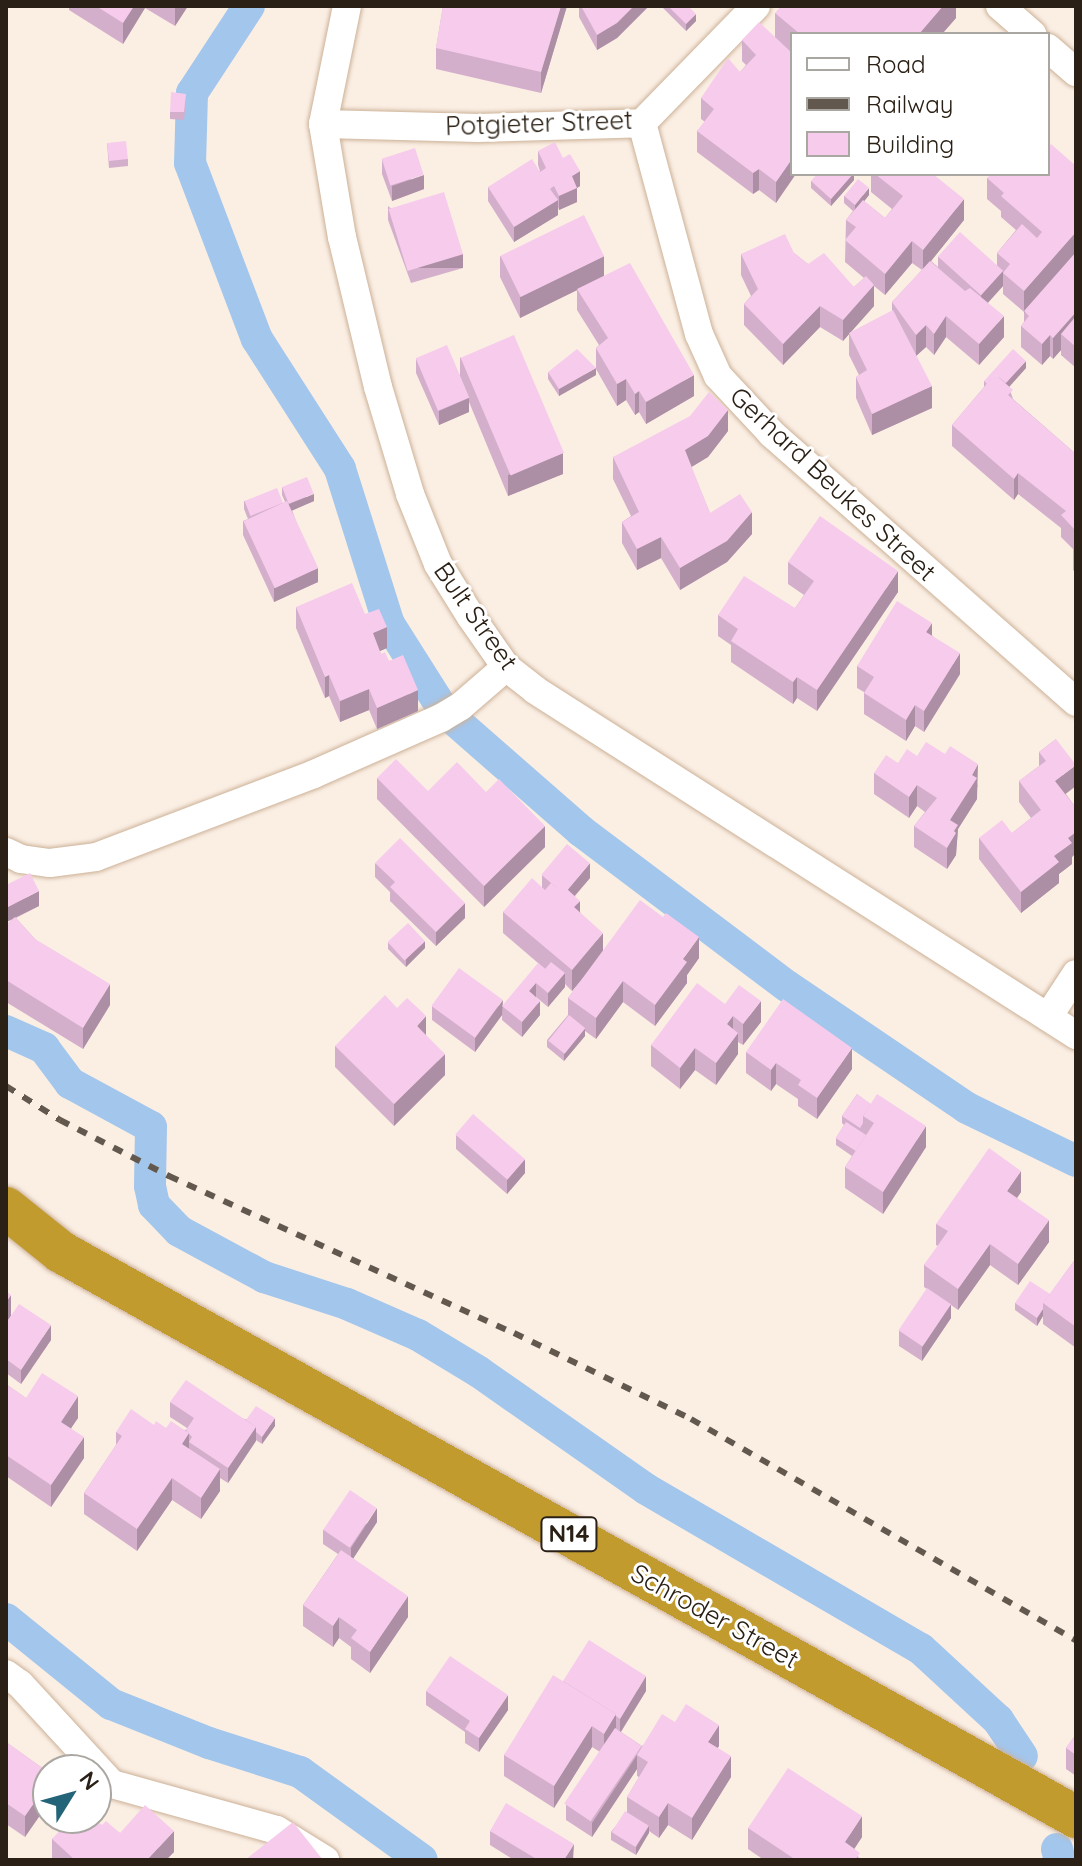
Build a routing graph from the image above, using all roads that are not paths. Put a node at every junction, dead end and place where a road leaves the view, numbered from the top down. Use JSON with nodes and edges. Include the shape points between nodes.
{"nodes":[{"id":1,"x":347,"y":6,"type":"edge"},
{"id":2,"x":756,"y":6,"type":"edge"},
{"id":3,"x":1000,"y":6,"type":"edge"},
{"id":4,"x":1030,"y":32,"type":"edge"},
{"id":5,"x":1050,"y":50,"type":"edge"},
{"id":6,"x":1076,"y":72,"type":"edge"},
{"id":7,"x":642,"y":123,"type":"junction"},
{"id":8,"x":323,"y":124,"type":"junction"},
{"id":9,"x":506,"y":667,"type":"junction"},
{"id":10,"x":1076,"y":702,"type":"edge"},
{"id":11,"x":6,"y":852,"type":"edge"},
{"id":12,"x":1076,"y":974,"type":"edge"},
{"id":13,"x":1048,"y":1017,"type":"junction"},
{"id":14,"x":1076,"y":1035,"type":"edge"},
{"id":15,"x":6,"y":1208,"type":"edge"},
{"id":16,"x":6,"y":1241,"type":"edge"},
{"id":17,"x":61,"y":1252,"type":"junction"},
{"id":18,"x":6,"y":1674,"type":"edge"},
{"id":19,"x":1076,"y":1817,"type":"edge"},
{"id":20,"x":325,"y":1860,"type":"edge"}],
"edges":[{"from":1,"to":8,"type":"street","name":"Bult Street"},
{"from":2,"to":7,"type":"street","name":"Potgieter Street"},
{"from":3,"to":4,"type":"street"},
{"from":5,"to":6,"type":"street"},
{"from":7,"to":8,"type":"street","name":"Potgieter Street","via":[[478,128]]},
{"from":7,"to":10,"type":"street","name":"Gerhard Beukes Street","via":[[699,334],[718,376],[772,434]]},
{"from":8,"to":9,"type":"street","name":"Bult Street","via":[[342,237],[410,494],[438,564]]},
{"from":9,"to":11,"type":"street","via":[[451,712],[314,774],[96,857],[36,862]]},
{"from":9,"to":13,"type":"street","name":"Bult Street","via":[[624,750]]},
{"from":12,"to":13,"type":"street"},
{"from":13,"to":14,"type":"street","name":"Bult Street"},
{"from":15,"to":17,"type":"highway","name":"Schroder Street","number":"N14"},
{"from":16,"to":17,"type":"highway","name":"Schroder Street","number":"N14"},
{"from":17,"to":19,"type":"highway","name":"Schroder Street","number":"N14"},
{"from":18,"to":20,"type":"street","via":[[112,1784],[277,1830]]}]}
